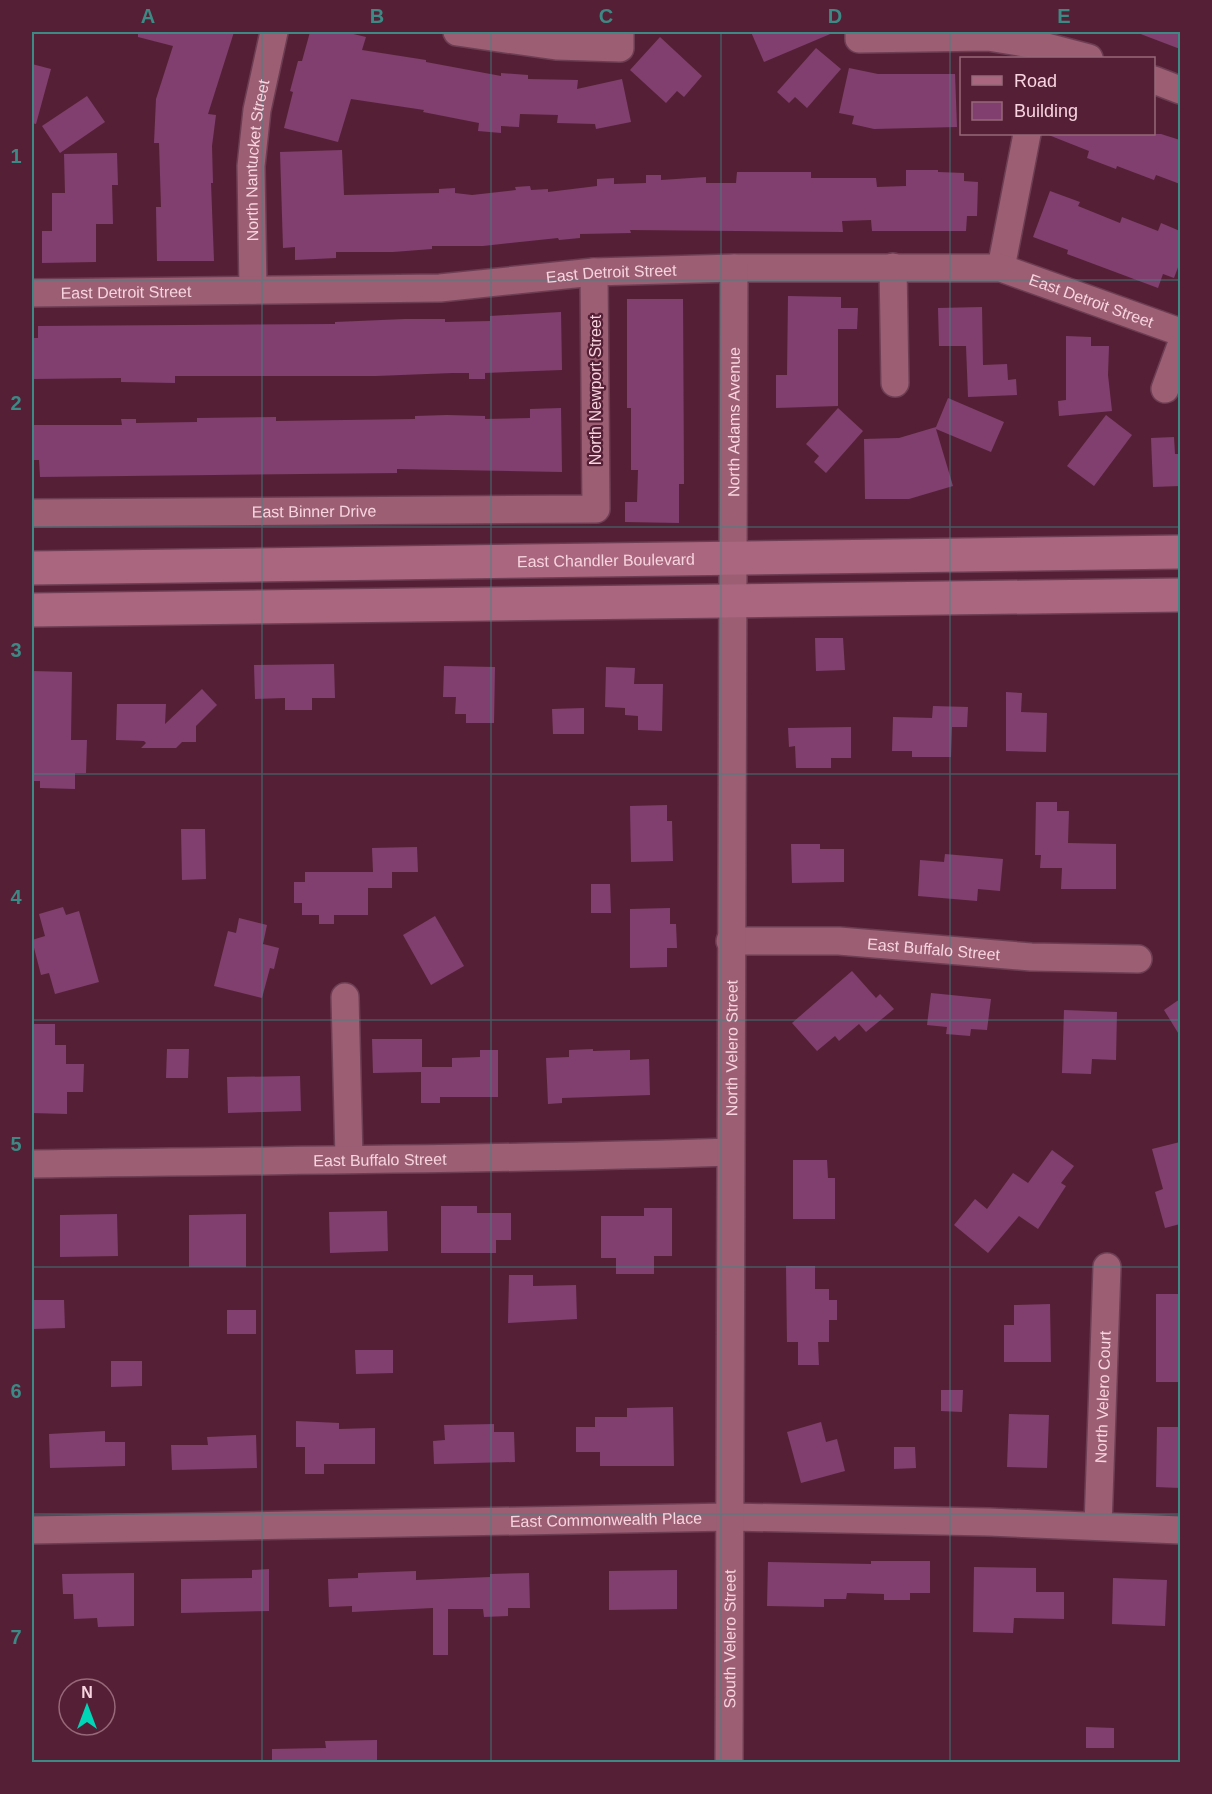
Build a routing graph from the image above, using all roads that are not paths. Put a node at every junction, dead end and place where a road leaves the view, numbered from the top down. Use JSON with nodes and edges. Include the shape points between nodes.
{"nodes":[{"id":1,"x":274,"y":32,"type":"edge"},
{"id":2,"x":458,"y":32,"type":"edge"},
{"id":3,"x":859,"y":35,"type":"edge"},
{"id":4,"x":620,"y":40,"type":"edge"},
{"id":5,"x":1042,"y":52,"type":"edge"},
{"id":6,"x":1081,"y":57,"type":"edge"},
{"id":7,"x":1155,"y":80,"type":"edge"},
{"id":8,"x":1180,"y":90,"type":"edge"},
{"id":9,"x":1027,"y":135,"type":"edge"},
{"id":10,"x":893,"y":267,"type":"junction"},
{"id":11,"x":734,"y":268,"type":"junction"},
{"id":12,"x":1001,"y":268,"type":"junction"},
{"id":13,"x":594,"y":272,"type":"junction"},
{"id":14,"x":253,"y":290,"type":"junction"},
{"id":15,"x":32,"y":293,"type":"edge"},
{"id":16,"x":1180,"y":332,"type":"edge"},
{"id":17,"x":1180,"y":348,"type":"edge"},
{"id":18,"x":895,"y":383,"type":"dead end"},
{"id":19,"x":1165,"y":389,"type":"dead end"},
{"id":20,"x":596,"y":509,"type":"joint"},
{"id":21,"x":32,"y":513,"type":"edge"},
{"id":22,"x":1180,"y":552,"type":"edge"},
{"id":23,"x":32,"y":568,"type":"edge"},
{"id":24,"x":733,"y":579,"type":"junction"},
{"id":25,"x":1180,"y":595,"type":"edge"},
{"id":26,"x":32,"y":610,"type":"edge"},
{"id":27,"x":730,"y":941,"type":"junction"},
{"id":28,"x":1138,"y":959,"type":"dead end"},
{"id":29,"x":345,"y":997,"type":"dead end"},
{"id":30,"x":730,"y":1152,"type":"junction"},
{"id":31,"x":349,"y":1158,"type":"junction"},
{"id":32,"x":32,"y":1164,"type":"edge"},
{"id":33,"x":1107,"y":1267,"type":"dead end"},
{"id":34,"x":730,"y":1517,"type":"junction"},
{"id":35,"x":1098,"y":1526,"type":"junction"},
{"id":36,"x":32,"y":1530,"type":"edge"},
{"id":37,"x":1180,"y":1530,"type":"edge"},
{"id":38,"x":729,"y":1762,"type":"edge"}],
"edges":[{"from":1,"to":14,"type":"street","name":"North Nantucket Street","via":[[257,110],[251,166]]},
{"from":2,"to":4,"type":"street","via":[[556,46]]},
{"from":3,"to":5,"type":"street","via":[[988,37]]},
{"from":5,"to":6,"type":"street"},
{"from":7,"to":8,"type":"street"},
{"from":9,"to":12,"type":"street"},
{"from":10,"to":11,"type":"street","name":"East Detroit Street"},
{"from":10,"to":12,"type":"street","name":"East Detroit Street"},
{"from":10,"to":18,"type":"street"},
{"from":11,"to":13,"type":"street","name":"East Detroit Street"},
{"from":11,"to":24,"type":"street","name":"North Adams Avenue"},
{"from":12,"to":16,"type":"street","name":"East Detroit Street"},
{"from":13,"to":14,"type":"street","name":"East Detroit Street","via":[[440,288]]},
{"from":13,"to":20,"type":"street","name":"North Newport Street"},
{"from":14,"to":15,"type":"street","name":"East Detroit Street"},
{"from":17,"to":19,"type":"street"},
{"from":20,"to":21,"type":"street","name":"East Binner Drive"},
{"from":22,"to":24,"type":"main road","name":"East Chandler Boulevard"},
{"from":23,"to":24,"type":"main road","name":"East Chandler Boulevard"},
{"from":24,"to":25,"type":"main road","name":"East Chandler Boulevard"},
{"from":24,"to":26,"type":"main road","name":"East Chandler Boulevard"},
{"from":24,"to":27,"type":"street","name":"North Velero Street"},
{"from":27,"to":28,"type":"street","name":"East Buffalo Street","via":[[840,941],[1031,957]]},
{"from":27,"to":30,"type":"street","name":"North Velero Street"},
{"from":29,"to":31,"type":"street"},
{"from":30,"to":31,"type":"street","name":"East Buffalo Street"},
{"from":30,"to":34,"type":"street","name":"North Velero Street"},
{"from":31,"to":32,"type":"street","name":"East Buffalo Street"},
{"from":33,"to":35,"type":"street","name":"North Velero Court"},
{"from":34,"to":35,"type":"street","name":"East Commonwealth Place"},
{"from":34,"to":36,"type":"street","name":"East Commonwealth Place"},
{"from":34,"to":38,"type":"street","name":"South Velero Street"},
{"from":35,"to":37,"type":"street","name":"East Commonwealth Place"}]}
